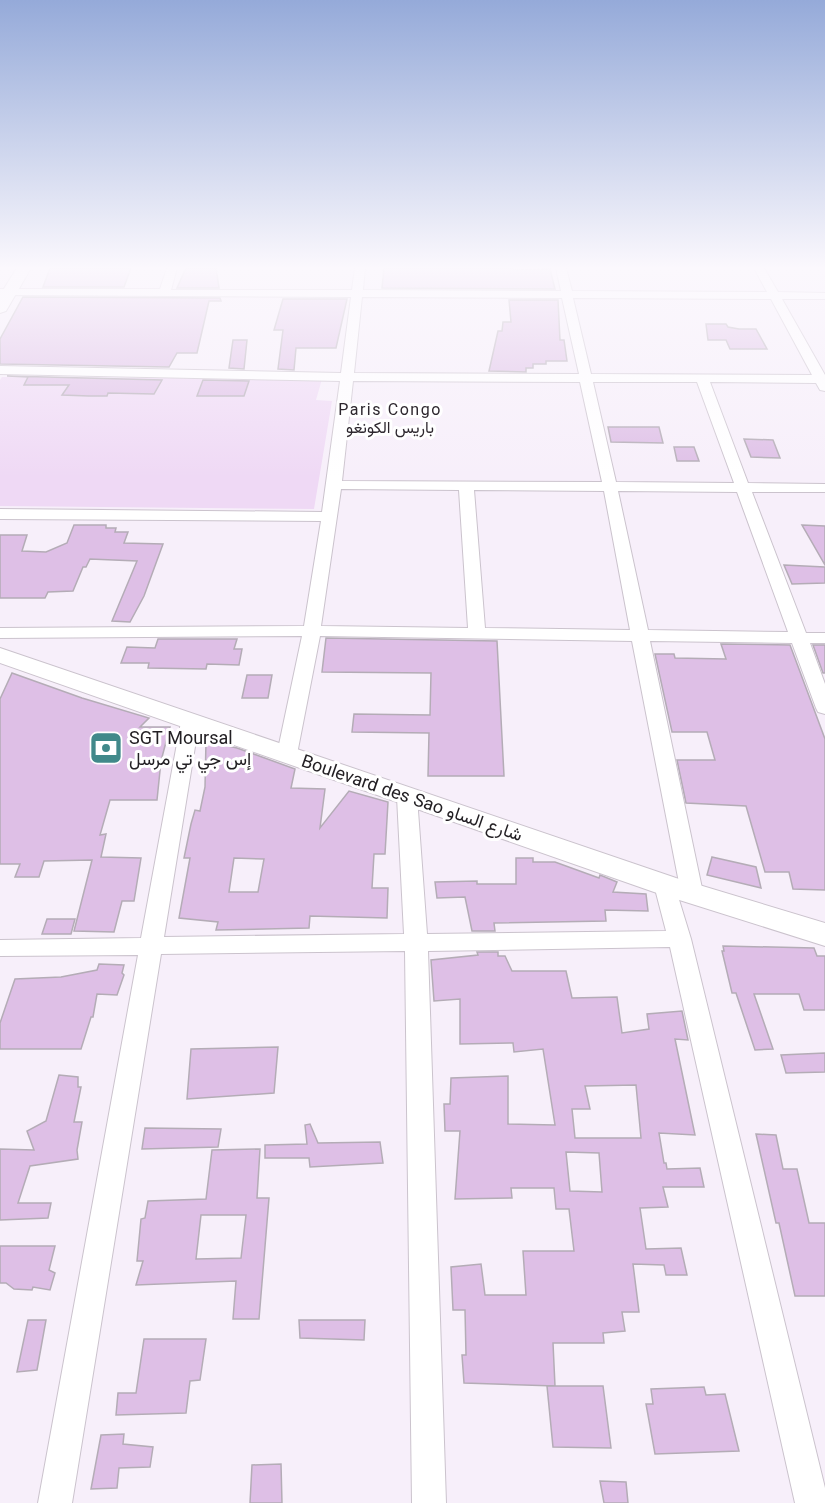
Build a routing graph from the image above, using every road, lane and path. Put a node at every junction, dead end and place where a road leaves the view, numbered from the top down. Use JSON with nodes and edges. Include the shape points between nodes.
{"nodes":[{"id":1,"x":351,"y":338,"type":"edge"},
{"id":2,"x":576,"y":338,"type":"edge"},
{"id":3,"x":800,"y":338,"type":"edge"},
{"id":4,"x":0,"y":370,"type":"edge"},
{"id":5,"x":346,"y":376,"type":"junction"},
{"id":6,"x":585,"y":377,"type":"junction"},
{"id":7,"x":702,"y":378,"type":"junction"},
{"id":8,"x":824,"y":382,"type":"edge"},
{"id":9,"x":334,"y":485,"type":"junction"},
{"id":10,"x":466,"y":485,"type":"junction"},
{"id":11,"x":610,"y":486,"type":"junction"},
{"id":12,"x":742,"y":488,"type":"junction"},
{"id":13,"x":825,"y":488,"type":"edge"},
{"id":14,"x":0,"y":514,"type":"edge"},
{"id":15,"x":329,"y":517,"type":"junction"},
{"id":16,"x":312,"y":630,"type":"junction"},
{"id":17,"x":0,"y":633,"type":"edge"},
{"id":18,"x":477,"y":634,"type":"junction"},
{"id":19,"x":639,"y":635,"type":"junction"},
{"id":20,"x":799,"y":637,"type":"junction"},
{"id":21,"x":825,"y":638,"type":"edge"},
{"id":22,"x":0,"y":655,"type":"edge"},
{"id":23,"x":825,"y":708,"type":"edge"},
{"id":24,"x":190,"y":722,"type":"junction"},
{"id":25,"x":287,"y":754,"type":"junction"},
{"id":26,"x":407,"y":797,"type":"junction"},
{"id":27,"x":665,"y":885,"type":"junction"},
{"id":28,"x":692,"y":893,"type":"junction"},
{"id":29,"x":825,"y":935,"type":"edge"},
{"id":30,"x":680,"y":939,"type":"junction"},
{"id":31,"x":416,"y":943,"type":"junction"},
{"id":32,"x":153,"y":946,"type":"junction"},
{"id":33,"x":0,"y":948,"type":"edge"},
{"id":34,"x":55,"y":1503,"type":"edge"},
{"id":35,"x":429,"y":1503,"type":"edge"},
{"id":36,"x":812,"y":1503,"type":"edge"}],
"edges":[{"from":1,"to":5,"type":"street"},
{"from":2,"to":6,"type":"street"},
{"from":3,"to":8,"type":"street"},
{"from":4,"to":5,"type":"street"},
{"from":5,"to":6,"type":"street"},
{"from":5,"to":9,"type":"street"},
{"from":6,"to":7,"type":"street"},
{"from":6,"to":11,"type":"street"},
{"from":7,"to":8,"type":"street"},
{"from":7,"to":12,"type":"street"},
{"from":9,"to":10,"type":"street"},
{"from":9,"to":15,"type":"street"},
{"from":10,"to":11,"type":"street"},
{"from":10,"to":18,"type":"street"},
{"from":11,"to":12,"type":"street"},
{"from":11,"to":19,"type":"street"},
{"from":12,"to":13,"type":"street"},
{"from":12,"to":20,"type":"street"},
{"from":14,"to":15,"type":"street"},
{"from":15,"to":16,"type":"street"},
{"from":16,"to":17,"type":"street"},
{"from":16,"to":18,"type":"street"},
{"from":16,"to":25,"type":"street"},
{"from":18,"to":19,"type":"street"},
{"from":19,"to":20,"type":"street"},
{"from":19,"to":28,"type":"street"},
{"from":20,"to":21,"type":"street"},
{"from":20,"to":23,"type":"street"},
{"from":22,"to":24,"type":"street","name":"Boulevard des Sao شارع الساو"},
{"from":24,"to":25,"type":"street","name":"Boulevard des Sao شارع الساو"},
{"from":24,"to":32,"type":"street"},
{"from":25,"to":26,"type":"street","name":"Boulevard des Sao شارع الساو"},
{"from":26,"to":27,"type":"street","name":"Boulevard des Sao شارع الساو"},
{"from":26,"to":31,"type":"street"},
{"from":27,"to":28,"type":"street","name":"Boulevard des Sao شارع الساو"},
{"from":27,"to":30,"type":"street"},
{"from":28,"to":29,"type":"street","name":"Boulevard des Sao شارع الساو"},
{"from":30,"to":31,"type":"street"},
{"from":30,"to":36,"type":"street"},
{"from":31,"to":32,"type":"street"},
{"from":31,"to":35,"type":"street"},
{"from":32,"to":33,"type":"street"},
{"from":32,"to":34,"type":"street"}]}
